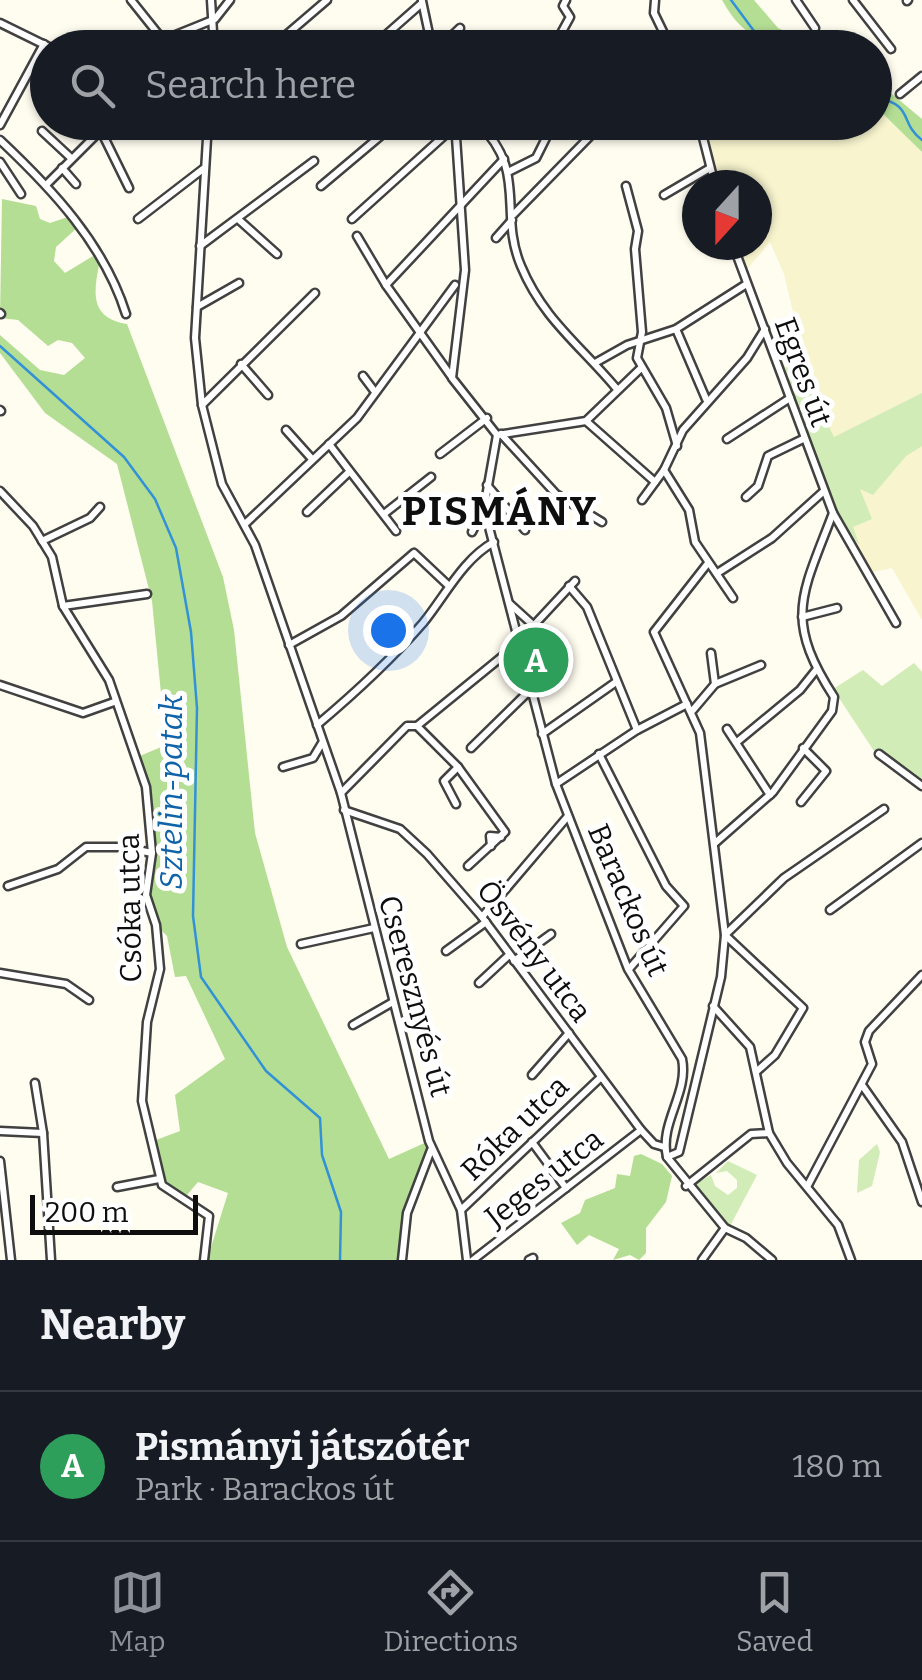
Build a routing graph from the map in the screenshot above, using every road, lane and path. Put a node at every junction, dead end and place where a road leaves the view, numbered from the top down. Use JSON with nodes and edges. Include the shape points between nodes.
{"nodes":[{"id":1,"x":131,"y":0,"type":"edge"},
{"id":2,"x":211,"y":0,"type":"edge"},
{"id":3,"x":230,"y":0,"type":"edge"},
{"id":4,"x":327,"y":0,"type":"edge"},
{"id":5,"x":566,"y":0,"type":"edge"},
{"id":6,"x":654,"y":0,"type":"edge"},
{"id":7,"x":796,"y":0,"type":"edge"},
{"id":8,"x":853,"y":0,"type":"edge"},
{"id":9,"x":422,"y":2,"type":"edge"},
{"id":10,"x":214,"y":19,"type":"junction"},
{"id":11,"x":1,"y":26,"type":"edge"},
{"id":12,"x":460,"y":28,"type":"dead end"},
{"id":13,"x":816,"y":28,"type":"dead end"},
{"id":14,"x":151,"y":30,"type":"edge"},
{"id":15,"x":190,"y":30,"type":"edge"},
{"id":16,"x":214,"y":30,"type":"edge"},
{"id":17,"x":292,"y":30,"type":"edge"},
{"id":18,"x":391,"y":30,"type":"edge"},
{"id":19,"x":431,"y":30,"type":"edge"},
{"id":20,"x":458,"y":30,"type":"edge"},
{"id":21,"x":563,"y":30,"type":"edge"},
{"id":22,"x":662,"y":30,"type":"edge"},
{"id":23,"x":876,"y":30,"type":"edge"},
{"id":24,"x":30,"y":38,"type":"edge"},
{"id":25,"x":30,"y":76,"type":"edge"},
{"id":26,"x":922,"y":76,"type":"edge"},
{"id":27,"x":900,"y":94,"type":"dead end"},
{"id":28,"x":0,"y":126,"type":"edge"},
{"id":29,"x":0,"y":140,"type":"edge"},
{"id":30,"x":52,"y":140,"type":"edge"},
{"id":31,"x":88,"y":140,"type":"edge"},
{"id":32,"x":106,"y":140,"type":"edge"},
{"id":33,"x":206,"y":140,"type":"edge"},
{"id":34,"x":376,"y":140,"type":"edge"},
{"id":35,"x":438,"y":140,"type":"edge"},
{"id":36,"x":456,"y":140,"type":"edge"},
{"id":37,"x":491,"y":140,"type":"edge"},
{"id":38,"x":545,"y":140,"type":"edge"},
{"id":39,"x":587,"y":140,"type":"edge"},
{"id":40,"x":703,"y":140,"type":"edge"},
{"id":41,"x":71,"y":158,"type":"junction"},
{"id":42,"x":504,"y":159,"type":"junction"},
{"id":43,"x":314,"y":160,"type":"dead end"},
{"id":44,"x":0,"y":162,"type":"edge"},
{"id":45,"x":62,"y":168,"type":"junction"},
{"id":46,"x":710,"y":168,"type":"joint"},
{"id":47,"x":203,"y":169,"type":"junction"},
{"id":48,"x":510,"y":171,"type":"junction"},
{"id":49,"x":76,"y":184,"type":"dead end"},
{"id":50,"x":46,"y":185,"type":"junction"},
{"id":51,"x":321,"y":186,"type":"dead end"},
{"id":52,"x":626,"y":186,"type":"dead end"},
{"id":53,"x":130,"y":188,"type":"dead end"},
{"id":54,"x":20,"y":194,"type":"dead end"},
{"id":55,"x":664,"y":195,"type":"dead end"},
{"id":56,"x":458,"y":210,"type":"junction"},
{"id":57,"x":512,"y":218,"type":"junction"},
{"id":58,"x":352,"y":219,"type":"dead end"},
{"id":59,"x":138,"y":220,"type":"dead end"},
{"id":60,"x":238,"y":220,"type":"junction"},
{"id":61,"x":357,"y":236,"type":"dead end"},
{"id":62,"x":496,"y":238,"type":"dead end"},
{"id":63,"x":200,"y":246,"type":"junction"},
{"id":64,"x":277,"y":254,"type":"dead end"},
{"id":65,"x":738,"y":260,"type":"edge"},
{"id":66,"x":239,"y":283,"type":"dead end"},
{"id":67,"x":386,"y":285,"type":"junction"},
{"id":68,"x":455,"y":285,"type":"dead end"},
{"id":69,"x":746,"y":285,"type":"junction"},
{"id":70,"x":315,"y":293,"type":"dead end"},
{"id":71,"x":197,"y":306,"type":"junction"},
{"id":72,"x":126,"y":314,"type":"dead end"},
{"id":73,"x":765,"y":328,"type":"junction"},
{"id":74,"x":676,"y":330,"type":"junction"},
{"id":75,"x":418,"y":332,"type":"junction"},
{"id":76,"x":638,"y":343,"type":"junction"},
{"id":77,"x":595,"y":363,"type":"junction"},
{"id":78,"x":241,"y":364,"type":"junction"},
{"id":79,"x":640,"y":369,"type":"junction"},
{"id":80,"x":363,"y":376,"type":"dead end"},
{"id":81,"x":452,"y":378,"type":"junction"},
{"id":82,"x":616,"y":388,"type":"junction"},
{"id":83,"x":375,"y":392,"type":"junction"},
{"id":84,"x":268,"y":395,"type":"dead end"},
{"id":85,"x":790,"y":398,"type":"junction"},
{"id":86,"x":706,"y":399,"type":"junction"},
{"id":87,"x":202,"y":405,"type":"junction"},
{"id":88,"x":487,"y":418,"type":"junction"},
{"id":89,"x":586,"y":421,"type":"junction"},
{"id":90,"x":286,"y":430,"type":"dead end"},
{"id":91,"x":499,"y":435,"type":"junction"},
{"id":92,"x":727,"y":439,"type":"dead end"},
{"id":93,"x":802,"y":439,"type":"junction"},
{"id":94,"x":329,"y":444,"type":"junction"},
{"id":95,"x":676,"y":446,"type":"junction"},
{"id":96,"x":440,"y":454,"type":"dead end"},
{"id":97,"x":312,"y":459,"type":"junction"},
{"id":98,"x":664,"y":470,"type":"junction"},
{"id":99,"x":350,"y":472,"type":"junction"},
{"id":100,"x":432,"y":477,"type":"dead end"},
{"id":101,"x":655,"y":482,"type":"junction"},
{"id":102,"x":486,"y":485,"type":"junction"},
{"id":103,"x":0,"y":491,"type":"edge"},
{"id":104,"x":824,"y":491,"type":"junction"},
{"id":105,"x":746,"y":497,"type":"dead end"},
{"id":106,"x":642,"y":500,"type":"dead end"},
{"id":107,"x":10,"y":504,"type":"junction"},
{"id":108,"x":100,"y":508,"type":"dead end"},
{"id":109,"x":484,"y":508,"type":"junction"},
{"id":110,"x":0,"y":512,"type":"edge"},
{"id":111,"x":307,"y":512,"type":"dead end"},
{"id":112,"x":834,"y":513,"type":"junction"},
{"id":113,"x":384,"y":514,"type":"junction"},
{"id":114,"x":602,"y":522,"type":"dead end"},
{"id":115,"x":245,"y":524,"type":"junction"},
{"id":116,"x":525,"y":530,"type":"dead end"},
{"id":117,"x":396,"y":531,"type":"dead end"},
{"id":118,"x":472,"y":532,"type":"dead end"},
{"id":119,"x":42,"y":540,"type":"junction"},
{"id":120,"x":494,"y":542,"type":"junction"},
{"id":121,"x":708,"y":563,"type":"junction"},
{"id":122,"x":718,"y":572,"type":"junction"},
{"id":123,"x":449,"y":586,"type":"junction"},
{"id":124,"x":148,"y":594,"type":"dead end"},
{"id":125,"x":733,"y":598,"type":"dead end"},
{"id":126,"x":510,"y":604,"type":"junction"},
{"id":127,"x":63,"y":606,"type":"junction"},
{"id":128,"x":837,"y":608,"type":"dead end"},
{"id":129,"x":802,"y":616,"type":"junction"},
{"id":130,"x":534,"y":624,"type":"junction"},
{"id":131,"x":896,"y":624,"type":"dead end"},
{"id":132,"x":520,"y":644,"type":"junction"},
{"id":133,"x":289,"y":645,"type":"junction"},
{"id":134,"x":711,"y":652,"type":"dead end"},
{"id":135,"x":761,"y":665,"type":"dead end"},
{"id":136,"x":816,"y":669,"type":"junction"},
{"id":137,"x":616,"y":682,"type":"junction"},
{"id":138,"x":0,"y":684,"type":"edge"},
{"id":139,"x":715,"y":684,"type":"junction"},
{"id":140,"x":530,"y":689,"type":"junction"},
{"id":141,"x":114,"y":702,"type":"junction"},
{"id":142,"x":690,"y":707,"type":"junction"},
{"id":143,"x":317,"y":725,"type":"junction"},
{"id":144,"x":418,"y":726,"type":"junction"},
{"id":145,"x":637,"y":730,"type":"junction"},
{"id":146,"x":727,"y":730,"type":"dead end"},
{"id":147,"x":542,"y":734,"type":"junction"},
{"id":148,"x":322,"y":742,"type":"junction"},
{"id":149,"x":737,"y":742,"type":"junction"},
{"id":150,"x":472,"y":748,"type":"dead end"},
{"id":151,"x":803,"y":748,"type":"junction"},
{"id":152,"x":599,"y":754,"type":"junction"},
{"id":153,"x":879,"y":754,"type":"dead end"},
{"id":154,"x":458,"y":766,"type":"junction"},
{"id":155,"x":283,"y":767,"type":"dead end"},
{"id":156,"x":556,"y":784,"type":"junction"},
{"id":157,"x":922,"y":786,"type":"edge"},
{"id":158,"x":341,"y":792,"type":"junction"},
{"id":159,"x":770,"y":795,"type":"junction"},
{"id":160,"x":800,"y":802,"type":"dead end"},
{"id":161,"x":456,"y":804,"type":"dead end"},
{"id":162,"x":884,"y":809,"type":"dead end"},
{"id":163,"x":344,"y":810,"type":"junction"},
{"id":164,"x":568,"y":816,"type":"junction"},
{"id":165,"x":922,"y":842,"type":"edge"},
{"id":166,"x":714,"y":844,"type":"junction"},
{"id":167,"x":152,"y":853,"type":"junction"},
{"id":168,"x":468,"y":866,"type":"dead end"},
{"id":169,"x":8,"y":886,"type":"dead end"},
{"id":170,"x":830,"y":910,"type":"dead end"},
{"id":171,"x":484,"y":919,"type":"junction"},
{"id":172,"x":374,"y":928,"type":"junction"},
{"id":173,"x":551,"y":934,"type":"dead end"},
{"id":174,"x":724,"y":934,"type":"junction"},
{"id":175,"x":302,"y":944,"type":"dead end"},
{"id":176,"x":446,"y":950,"type":"dead end"},
{"id":177,"x":512,"y":958,"type":"junction"},
{"id":178,"x":628,"y":969,"type":"junction"},
{"id":179,"x":0,"y":973,"type":"edge"},
{"id":180,"x":922,"y":975,"type":"edge"},
{"id":181,"x":479,"y":983,"type":"dead end"},
{"id":182,"x":89,"y":1000,"type":"dead end"},
{"id":183,"x":393,"y":1002,"type":"junction"},
{"id":184,"x":712,"y":1006,"type":"junction"},
{"id":185,"x":353,"y":1025,"type":"dead end"},
{"id":186,"x":569,"y":1033,"type":"junction"},
{"id":187,"x":756,"y":1072,"type":"junction"},
{"id":188,"x":532,"y":1075,"type":"dead end"},
{"id":189,"x":600,"y":1078,"type":"junction"},
{"id":190,"x":34,"y":1082,"type":"dead end"},
{"id":191,"x":862,"y":1086,"type":"junction"},
{"id":192,"x":642,"y":1130,"type":"junction"},
{"id":193,"x":0,"y":1131,"type":"edge"},
{"id":194,"x":43,"y":1133,"type":"junction"},
{"id":195,"x":769,"y":1133,"type":"junction"},
{"id":196,"x":532,"y":1142,"type":"junction"},
{"id":197,"x":664,"y":1147,"type":"junction"},
{"id":198,"x":432,"y":1148,"type":"junction"},
{"id":199,"x":666,"y":1157,"type":"junction"},
{"id":200,"x":0,"y":1161,"type":"edge"},
{"id":201,"x":159,"y":1179,"type":"junction"},
{"id":202,"x":686,"y":1186,"type":"junction"},
{"id":203,"x":808,"y":1186,"type":"junction"},
{"id":204,"x":117,"y":1187,"type":"dead end"},
{"id":205,"x":566,"y":1188,"type":"junction"},
{"id":206,"x":922,"y":1202,"type":"edge"},
{"id":207,"x":461,"y":1210,"type":"junction"},
{"id":208,"x":725,"y":1228,"type":"junction"},
{"id":209,"x":11,"y":1260,"type":"edge"},
{"id":210,"x":51,"y":1260,"type":"edge"},
{"id":211,"x":204,"y":1260,"type":"edge"},
{"id":212,"x":402,"y":1260,"type":"edge"},
{"id":213,"x":470,"y":1260,"type":"edge"},
{"id":214,"x":702,"y":1260,"type":"edge"},
{"id":215,"x":772,"y":1260,"type":"edge"},
{"id":216,"x":851,"y":1260,"type":"edge"}],
"edges":[{"from":1,"to":14,"type":"street"},
{"from":2,"to":10,"type":"street"},
{"from":3,"to":10,"type":"street"},
{"from":4,"to":17,"type":"street"},
{"from":5,"to":21,"type":"street","via":[[570,16]]},
{"from":6,"to":22,"type":"street"},
{"from":7,"to":13,"type":"street"},
{"from":8,"to":23,"type":"street"},
{"from":9,"to":18,"type":"street"},
{"from":9,"to":19,"type":"street"},
{"from":10,"to":15,"type":"street"},
{"from":10,"to":16,"type":"street"},
{"from":11,"to":24,"type":"street"},
{"from":12,"to":20,"type":"street"},
{"from":25,"to":28,"type":"street"},
{"from":26,"to":27,"type":"street"},
{"from":29,"to":50,"type":"street"},
{"from":30,"to":41,"type":"street"},
{"from":31,"to":41,"type":"street"},
{"from":32,"to":53,"type":"street"},
{"from":33,"to":47,"type":"street","name":"Cseresznyés út"},
{"from":34,"to":51,"type":"street"},
{"from":35,"to":58,"type":"street"},
{"from":36,"to":56,"type":"street"},
{"from":37,"to":42,"type":"street"},
{"from":38,"to":48,"type":"street","via":[[536,158]]},
{"from":39,"to":57,"type":"street"},
{"from":40,"to":46,"type":"street"},
{"from":41,"to":45,"type":"street"},
{"from":42,"to":48,"type":"street"},
{"from":42,"to":56,"type":"street"},
{"from":43,"to":60,"type":"street"},
{"from":44,"to":54,"type":"street"},
{"from":45,"to":49,"type":"street"},
{"from":45,"to":50,"type":"street"},
{"from":46,"to":55,"type":"street"},
{"from":47,"to":59,"type":"street"},
{"from":47,"to":63,"type":"street","name":"Cseresznyés út"},
{"from":48,"to":57,"type":"street"},
{"from":50,"to":72,"type":"street","via":[[108,270]]},
{"from":52,"to":76,"type":"street","via":[[638,231]]},
{"from":56,"to":67,"type":"street"},
{"from":56,"to":81,"type":"street","via":[[465,282]]},
{"from":57,"to":62,"type":"street"},
{"from":57,"to":77,"type":"street","via":[[519,262],[546,317]]},
{"from":60,"to":63,"type":"street"},
{"from":60,"to":64,"type":"street"},
{"from":61,"to":67,"type":"street"},
{"from":63,"to":71,"type":"street","name":"Cseresznyés út"},
{"from":65,"to":69,"type":"street","name":"Egres út"},
{"from":66,"to":71,"type":"street"},
{"from":67,"to":75,"type":"street"},
{"from":68,"to":75,"type":"street"},
{"from":69,"to":73,"type":"street","name":"Egres út"},
{"from":69,"to":74,"type":"street"},
{"from":70,"to":78,"type":"street"},
{"from":71,"to":87,"type":"street","name":"Cseresznyés út"},
{"from":73,"to":85,"type":"street","name":"Egres út"},
{"from":73,"to":86,"type":"street","via":[[747,358]]},
{"from":74,"to":76,"type":"street"},
{"from":74,"to":86,"type":"street"},
{"from":75,"to":81,"type":"street"},
{"from":75,"to":83,"type":"street"},
{"from":76,"to":77,"type":"street"},
{"from":76,"to":79,"type":"street"},
{"from":77,"to":82,"type":"street"},
{"from":78,"to":84,"type":"street"},
{"from":78,"to":87,"type":"street"},
{"from":79,"to":82,"type":"street"},
{"from":79,"to":95,"type":"street","via":[[666,408]]},
{"from":80,"to":83,"type":"street"},
{"from":81,"to":88,"type":"street"},
{"from":82,"to":89,"type":"street"},
{"from":83,"to":94,"type":"street"},
{"from":85,"to":92,"type":"street"},
{"from":85,"to":93,"type":"street","name":"Egres út"},
{"from":86,"to":95,"type":"street"},
{"from":87,"to":115,"type":"street","name":"Cseresznyés út","via":[[222,484]]},
{"from":88,"to":91,"type":"street"},
{"from":88,"to":96,"type":"street"},
{"from":89,"to":91,"type":"street"},
{"from":89,"to":101,"type":"street"},
{"from":90,"to":97,"type":"street"},
{"from":91,"to":102,"type":"street","name":"Barackos út"},
{"from":91,"to":114,"type":"street","via":[[556,494]]},
{"from":93,"to":104,"type":"street","name":"Egres út"},
{"from":93,"to":105,"type":"street","via":[[768,456],[758,486]]},
{"from":94,"to":97,"type":"street"},
{"from":94,"to":99,"type":"street"},
{"from":95,"to":98,"type":"street"},
{"from":97,"to":115,"type":"street"},
{"from":98,"to":101,"type":"street"},
{"from":98,"to":121,"type":"street","via":[[687,505],[695,542]]},
{"from":99,"to":111,"type":"street"},
{"from":99,"to":113,"type":"street"},
{"from":100,"to":113,"type":"street"},
{"from":101,"to":106,"type":"street"},
{"from":102,"to":109,"type":"street","name":"Barackos út"},
{"from":102,"to":116,"type":"street"},
{"from":103,"to":107,"type":"street","name":"Csóka utca"},
{"from":104,"to":112,"type":"street","name":"Egres út"},
{"from":104,"to":122,"type":"street","via":[[772,538]]},
{"from":107,"to":110,"type":"street"},
{"from":107,"to":119,"type":"street","name":"Csóka utca"},
{"from":108,"to":119,"type":"street"},
{"from":109,"to":118,"type":"street","name":"Barackos út"},
{"from":109,"to":120,"type":"street","name":"Barackos út"},
{"from":112,"to":129,"type":"street"},
{"from":112,"to":131,"type":"street","name":"Egres út"},
{"from":113,"to":117,"type":"street"},
{"from":115,"to":133,"type":"street","name":"Cseresznyés út"},
{"from":119,"to":127,"type":"street","name":"Csóka utca"},
{"from":120,"to":123,"type":"street"},
{"from":120,"to":126,"type":"street","name":"Barackos út"},
{"from":121,"to":122,"type":"street"},
{"from":121,"to":142,"type":"street","via":[[654,632]]},
{"from":122,"to":125,"type":"street"},
{"from":123,"to":133,"type":"street","via":[[414,553],[340,616]]},
{"from":123,"to":143,"type":"street","via":[[400,649]]},
{"from":124,"to":127,"type":"street"},
{"from":126,"to":130,"type":"street"},
{"from":126,"to":132,"type":"street","name":"Barackos út"},
{"from":127,"to":141,"type":"street","name":"Csóka utca","via":[[101,664]]},
{"from":128,"to":129,"type":"street"},
{"from":129,"to":136,"type":"street","via":[[807,655]]},
{"from":130,"to":132,"type":"street","via":[[543,634],[542,648],[533,653]]},
{"from":130,"to":137,"type":"street","via":[[572,584],[588,607]]},
{"from":132,"to":140,"type":"street","name":"Barackos út"},
{"from":132,"to":144,"type":"street"},
{"from":133,"to":143,"type":"street","name":"Cseresznyés út"},
{"from":134,"to":139,"type":"street"},
{"from":135,"to":139,"type":"street"},
{"from":136,"to":149,"type":"street"},
{"from":136,"to":151,"type":"street","via":[[834,704]]},
{"from":137,"to":145,"type":"street"},
{"from":137,"to":147,"type":"street"},
{"from":138,"to":141,"type":"street","via":[[83,713]]},
{"from":139,"to":142,"type":"street"},
{"from":140,"to":147,"type":"street","name":"Barackos út"},
{"from":140,"to":150,"type":"street"},
{"from":141,"to":167,"type":"street","name":"Csóka utca","via":[[146,787]]},
{"from":142,"to":145,"type":"street"},
{"from":142,"to":166,"type":"street"},
{"from":143,"to":148,"type":"street","name":"Cseresznyés út"},
{"from":144,"to":154,"type":"street"},
{"from":144,"to":158,"type":"street","via":[[406,726]]},
{"from":145,"to":152,"type":"street"},
{"from":146,"to":149,"type":"street"},
{"from":147,"to":156,"type":"street","name":"Barackos út"},
{"from":148,"to":155,"type":"street","via":[[313,758]]},
{"from":148,"to":158,"type":"street","name":"Cseresznyés út"},
{"from":149,"to":159,"type":"street"},
{"from":151,"to":159,"type":"street"},
{"from":151,"to":160,"type":"street","via":[[826,771]]},
{"from":152,"to":156,"type":"street"},
{"from":152,"to":178,"type":"street","via":[[666,886],[684,906]]},
{"from":153,"to":157,"type":"street"},
{"from":154,"to":161,"type":"street","via":[[444,781]]},
{"from":154,"to":168,"type":"street","via":[[505,832]]},
{"from":156,"to":164,"type":"street","name":"Barackos út"},
{"from":158,"to":163,"type":"street","name":"Cseresznyés út"},
{"from":159,"to":166,"type":"street"},
{"from":162,"to":174,"type":"street","via":[[784,878]]},
{"from":163,"to":171,"type":"street","name":"Ösvény utca","via":[[400,830]]},
{"from":163,"to":172,"type":"street","name":"Cseresznyés út"},
{"from":164,"to":171,"type":"street"},
{"from":164,"to":178,"type":"street","name":"Barackos út"},
{"from":165,"to":170,"type":"street"},
{"from":166,"to":174,"type":"street"},
{"from":167,"to":169,"type":"street","via":[[86,848],[58,869]]},
{"from":167,"to":201,"type":"street","name":"Csóka utca","via":[[146,895],[160,969],[147,1022],[142,1101]]},
{"from":171,"to":176,"type":"street"},
{"from":171,"to":177,"type":"street","name":"Ösvény utca"},
{"from":172,"to":175,"type":"street"},
{"from":172,"to":183,"type":"street","name":"Cseresznyés út"},
{"from":173,"to":177,"type":"street"},
{"from":174,"to":184,"type":"street"},
{"from":174,"to":187,"type":"street","via":[[802,1008]]},
{"from":177,"to":181,"type":"street"},
{"from":177,"to":186,"type":"street","name":"Ösvény utca"},
{"from":178,"to":197,"type":"street","name":"Barackos út","via":[[684,1066]]},
{"from":179,"to":182,"type":"street","via":[[66,984]]},
{"from":180,"to":191,"type":"street","via":[[869,1031],[872,1064]]},
{"from":183,"to":185,"type":"street"},
{"from":183,"to":198,"type":"street","name":"Cseresznyés út"},
{"from":184,"to":187,"type":"street","via":[[750,1047]]},
{"from":184,"to":199,"type":"street","via":[[679,1152]]},
{"from":186,"to":188,"type":"street"},
{"from":186,"to":189,"type":"street","name":"Ösvény utca"},
{"from":187,"to":195,"type":"street"},
{"from":189,"to":192,"type":"street","name":"Ösvény utca"},
{"from":189,"to":196,"type":"street","name":"Róka utca"},
{"from":190,"to":194,"type":"street"},
{"from":191,"to":203,"type":"street"},
{"from":191,"to":206,"type":"street","via":[[902,1142]]},
{"from":192,"to":197,"type":"street","name":"Ösvény utca"},
{"from":192,"to":205,"type":"street","name":"Jeges utca"},
{"from":193,"to":194,"type":"street"},
{"from":194,"to":210,"type":"street"},
{"from":195,"to":202,"type":"street","via":[[751,1134]]},
{"from":195,"to":203,"type":"street"},
{"from":196,"to":205,"type":"street"},
{"from":196,"to":207,"type":"street","name":"Róka utca"},
{"from":197,"to":199,"type":"street","name":"Barackos út"},
{"from":198,"to":207,"type":"street","name":"Cseresznyés út"},
{"from":198,"to":212,"type":"street","via":[[407,1213]]},
{"from":199,"to":202,"type":"street","name":"Barackos út"},
{"from":200,"to":209,"type":"street"},
{"from":201,"to":204,"type":"street"},
{"from":201,"to":211,"type":"street","via":[[209,1216]]},
{"from":202,"to":208,"type":"street","name":"Barackos út"},
{"from":203,"to":216,"type":"street","via":[[838,1225]]},
{"from":205,"to":213,"type":"street","name":"Jeges utca"},
{"from":207,"to":213,"type":"street","name":"Cseresznyés út"},
{"from":208,"to":214,"type":"street"},
{"from":208,"to":215,"type":"street","name":"Barackos út"}]}
